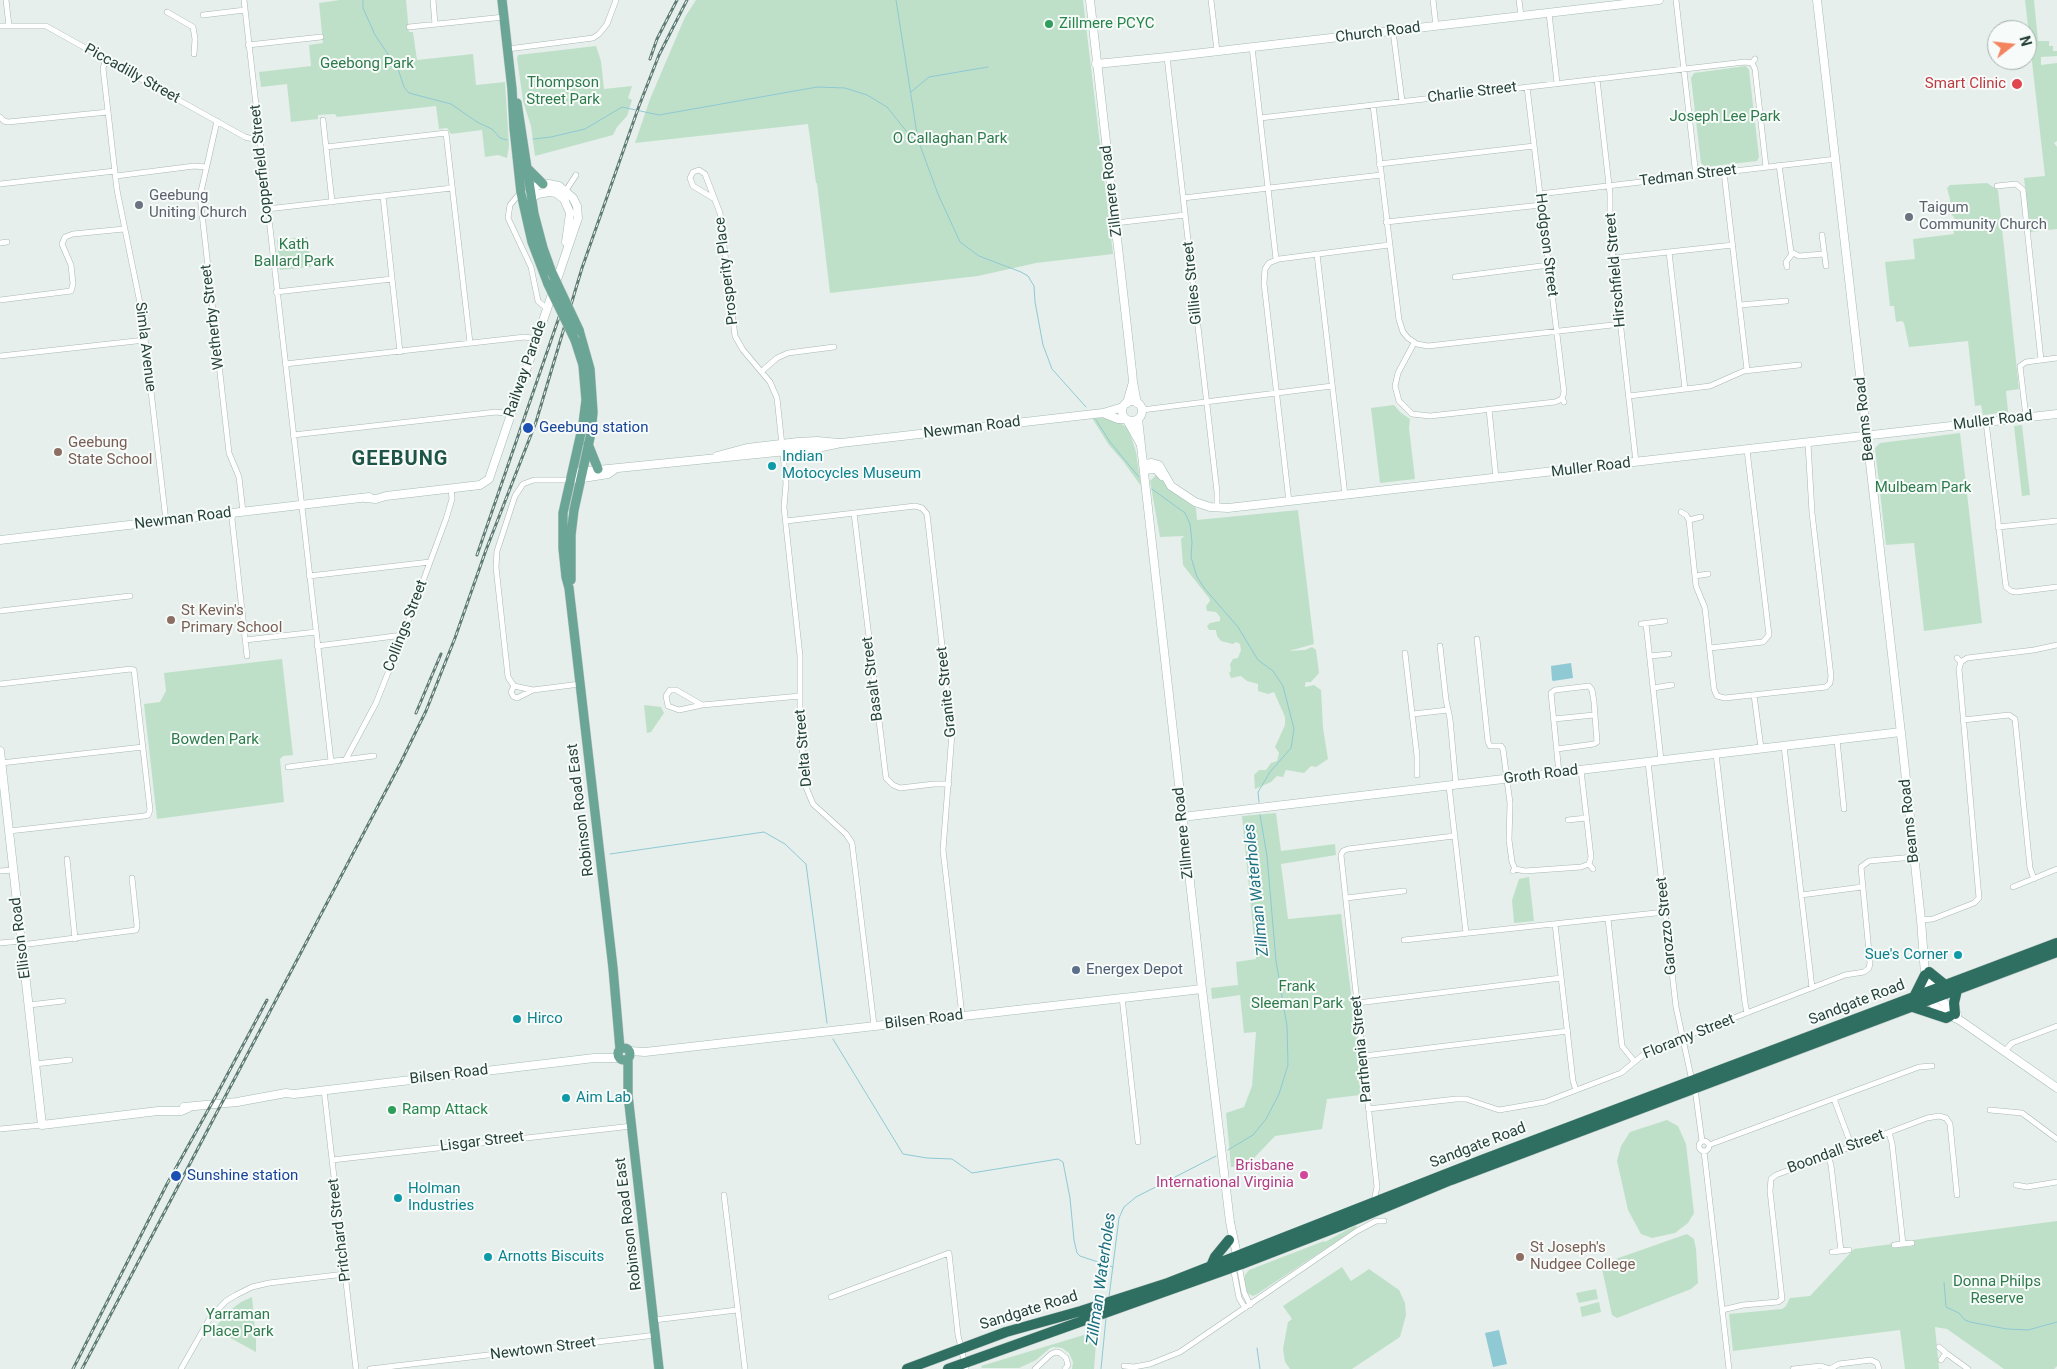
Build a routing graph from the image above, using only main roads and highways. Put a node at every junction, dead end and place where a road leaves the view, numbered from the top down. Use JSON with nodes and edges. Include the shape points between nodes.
{"nodes":[{"id":1,"x":502,"y":0,"type":"edge"},
{"id":2,"x":1090,"y":0,"type":"edge"},
{"id":3,"x":1660,"y":0,"type":"edge"},
{"id":4,"x":1817,"y":0,"type":"edge"},
{"id":5,"x":1112,"y":62,"type":"junction"},
{"id":6,"x":1096,"y":64,"type":"junction"},
{"id":7,"x":1097,"y":74,"type":"junction"},
{"id":8,"x":512,"y":89,"type":"junction"},
{"id":9,"x":527,"y":168,"type":"junction"},
{"id":10,"x":543,"y":184,"type":"junction"},
{"id":11,"x":531,"y":194,"type":"junction"},
{"id":12,"x":564,"y":194,"type":"junction"},
{"id":13,"x":523,"y":204,"type":"junction"},
{"id":14,"x":1133,"y":382,"type":"junction"},
{"id":15,"x":1125,"y":405,"type":"junction"},
{"id":16,"x":1139,"y":407,"type":"junction"},
{"id":17,"x":1103,"y":413,"type":"junction"},
{"id":18,"x":2057,"y":414,"type":"edge"},
{"id":19,"x":1126,"y":419,"type":"junction"},
{"id":20,"x":1138,"y":419,"type":"junction"},
{"id":21,"x":1867,"y":436,"type":"junction"},
{"id":22,"x":1140,"y":443,"type":"junction"},
{"id":23,"x":588,"y":444,"type":"junction"},
{"id":24,"x":1144,"y":467,"type":"junction"},
{"id":25,"x":615,"y":469,"type":"junction"},
{"id":26,"x":598,"y":470,"type":"junction"},
{"id":27,"x":581,"y":475,"type":"junction"},
{"id":28,"x":570,"y":476,"type":"junction"},
{"id":29,"x":486,"y":482,"type":"joint"},
{"id":30,"x":0,"y":540,"type":"edge"},
{"id":31,"x":569,"y":588,"type":"junction"},
{"id":32,"x":1900,"y":732,"type":"junction"},
{"id":33,"x":0,"y":751,"type":"edge"},
{"id":34,"x":1182,"y":817,"type":"junction"},
{"id":35,"x":2057,"y":943,"type":"edge"},
{"id":36,"x":2057,"y":952,"type":"edge"},
{"id":37,"x":1927,"y":974,"type":"junction"},
{"id":38,"x":1945,"y":985,"type":"junction"},
{"id":39,"x":1202,"y":989,"type":"junction"},
{"id":40,"x":1956,"y":990,"type":"junction"},
{"id":41,"x":1932,"y":995,"type":"junction"},
{"id":42,"x":1914,"y":1002,"type":"junction"},
{"id":43,"x":1955,"y":1017,"type":"junction"},
{"id":44,"x":624,"y":1054,"type":"junction"},
{"id":45,"x":1694,"y":1084,"type":"junction"},
{"id":46,"x":2057,"y":1088,"type":"edge"},
{"id":47,"x":42,"y":1124,"type":"joint"},
{"id":48,"x":1230,"y":1222,"type":"junction"},
{"id":49,"x":1229,"y":1240,"type":"junction"},
{"id":50,"x":1235,"y":1262,"type":"junction"},
{"id":51,"x":1211,"y":1266,"type":"junction"},
{"id":52,"x":1119,"y":1304,"type":"junction"},
{"id":53,"x":965,"y":1366,"type":"edge"},
{"id":54,"x":659,"y":1369,"type":"edge"},
{"id":55,"x":907,"y":1369,"type":"edge"},
{"id":56,"x":948,"y":1369,"type":"edge"}],
"edges":[{"from":1,"to":8,"type":"main road"},
{"from":2,"to":6,"type":"main road","name":"Zillmere Road"},
{"from":3,"to":5,"type":"main road","name":"Church Road","via":[[1591,5],[1549,13]]},
{"from":4,"to":21,"type":"main road","name":"Beams Road"},
{"from":5,"to":6,"type":"main road","name":"Church Road"},
{"from":5,"to":7,"type":"main road"},
{"from":6,"to":7,"type":"main road","name":"Zillmere Road"},
{"from":7,"to":14,"type":"main road","name":"Zillmere Road"},
{"from":8,"to":9,"type":"main road","name":"Robinson Road East"},
{"from":8,"to":13,"type":"main road","name":"Robinson Road East"},
{"from":9,"to":10,"type":"main road"},
{"from":9,"to":11,"type":"main road","name":"Robinson Road East"},
{"from":10,"to":11,"type":"main road"},
{"from":10,"to":12,"type":"main road","via":[[556,185]]},
{"from":11,"to":12,"type":"main road"},
{"from":11,"to":13,"type":"main road"},
{"from":11,"to":23,"type":"main road","name":"Robinson Road East","bridge":true,"via":[[539,234],[552,273],[579,330],[588,358],[593,390]]},
{"from":12,"to":29,"type":"main road","name":"Railway Parade","via":[[573,198],[578,214],[574,231]]},
{"from":13,"to":28,"type":"main road","name":"Robinson Road East","bridge":true,"via":[[532,242],[583,365],[586,392],[583,424]]},
{"from":14,"to":15,"type":"main road","name":"Zillmere Road"},
{"from":14,"to":16,"type":"main road","name":"Zillmere Road"},
{"from":15,"to":16,"type":"main road"},
{"from":15,"to":17,"type":"main road","name":"Newman Road"},
{"from":15,"to":19,"type":"main road","via":[[1122,413]]},
{"from":16,"to":20,"type":"main road"},
{"from":17,"to":19,"type":"main road","name":"Newman Road"},
{"from":17,"to":25,"type":"main road","name":"Newman Road","via":[[840,443],[817,441]]},
{"from":18,"to":21,"type":"main road","name":"Muller Road"},
{"from":19,"to":20,"type":"main road"},
{"from":19,"to":22,"type":"main road","name":"Zillmere Road"},
{"from":20,"to":22,"type":"main road","name":"Zillmere Road"},
{"from":21,"to":24,"type":"main road","name":"Muller Road","via":[[1217,508],[1200,505],[1184,496],[1165,479],[1156,463]]},
{"from":21,"to":32,"type":"main road","name":"Beams Road"},
{"from":22,"to":24,"type":"main road","name":"Zillmere Road"},
{"from":23,"to":26,"type":"main road"},
{"from":23,"to":27,"type":"main road","name":"Robinson Road East"},
{"from":24,"to":34,"type":"main road","name":"Zillmere Road"},
{"from":25,"to":26,"type":"main road","name":"Newman Road"},
{"from":25,"to":27,"type":"main road","name":"Newman Road","via":[[608,474]]},
{"from":26,"to":27,"type":"main road","name":"Newman Road"},
{"from":27,"to":28,"type":"main road","name":"Newman Road"},
{"from":27,"to":31,"type":"main road","name":"Robinson Road East","via":[[572,528]]},
{"from":28,"to":31,"type":"main road","name":"Robinson Road East","via":[[562,532]]},
{"from":29,"to":30,"type":"main road","name":"Newman Road","via":[[376,499]]},
{"from":31,"to":44,"type":"main road","name":"Robinson Road East"},
{"from":32,"to":34,"type":"main road","name":"Groth Road"},
{"from":32,"to":37,"type":"main road","name":"Beams Road"},
{"from":33,"to":47,"type":"main road","name":"Ellison Road"},
{"from":34,"to":39,"type":"main road","name":"Zillmere Road"},
{"from":35,"to":38,"type":"highway","name":"Sandgate Road"},
{"from":36,"to":40,"type":"highway","name":"Sandgate Road"},
{"from":37,"to":38,"type":"highway"},
{"from":37,"to":41,"type":"main road","name":"Beams Road"},
{"from":37,"to":42,"type":"highway"},
{"from":38,"to":41,"type":"highway","name":"Sandgate Road"},
{"from":39,"to":44,"type":"main road","name":"Bilsen Road"},
{"from":39,"to":48,"type":"main road","name":"Zillmere Road"},
{"from":40,"to":41,"type":"highway","name":"Sandgate Road"},
{"from":40,"to":43,"type":"highway"},
{"from":41,"to":42,"type":"highway","name":"Sandgate Road"},
{"from":41,"to":43,"type":"main road","via":[[1936,1007]]},
{"from":42,"to":43,"type":"highway","via":[[1946,1018]]},
{"from":42,"to":45,"type":"highway","name":"Sandgate Road"},
{"from":43,"to":46,"type":"main road"},
{"from":44,"to":47,"type":"main road","name":"Bilsen Road"},
{"from":44,"to":54,"type":"main road","name":"Robinson Road East"},
{"from":45,"to":50,"type":"highway","name":"Sandgate Road","via":[[1482,1160]]},
{"from":45,"to":50,"type":"highway","name":"Sandgate Road","via":[[1329,1231]]},
{"from":48,"to":49,"type":"main road","name":"Zillmere Road"},
{"from":48,"to":50,"type":"main road","name":"Zillmere Road"},
{"from":49,"to":50,"type":"main road","name":"Zillmere Road"},
{"from":49,"to":51,"type":"highway"},
{"from":50,"to":51,"type":"highway","name":"Sandgate Road"},
{"from":50,"to":52,"type":"highway","name":"Sandgate Road"},
{"from":51,"to":52,"type":"highway","name":"Sandgate Road"},
{"from":52,"to":53,"type":"highway","name":"Sandgate Road","via":[[1096,1316]]},
{"from":52,"to":55,"type":"highway","name":"Sandgate Road","via":[[1101,1305],[1006,1332]]},
{"from":53,"to":56,"type":"highway","name":"Sandgate Road"}]}
